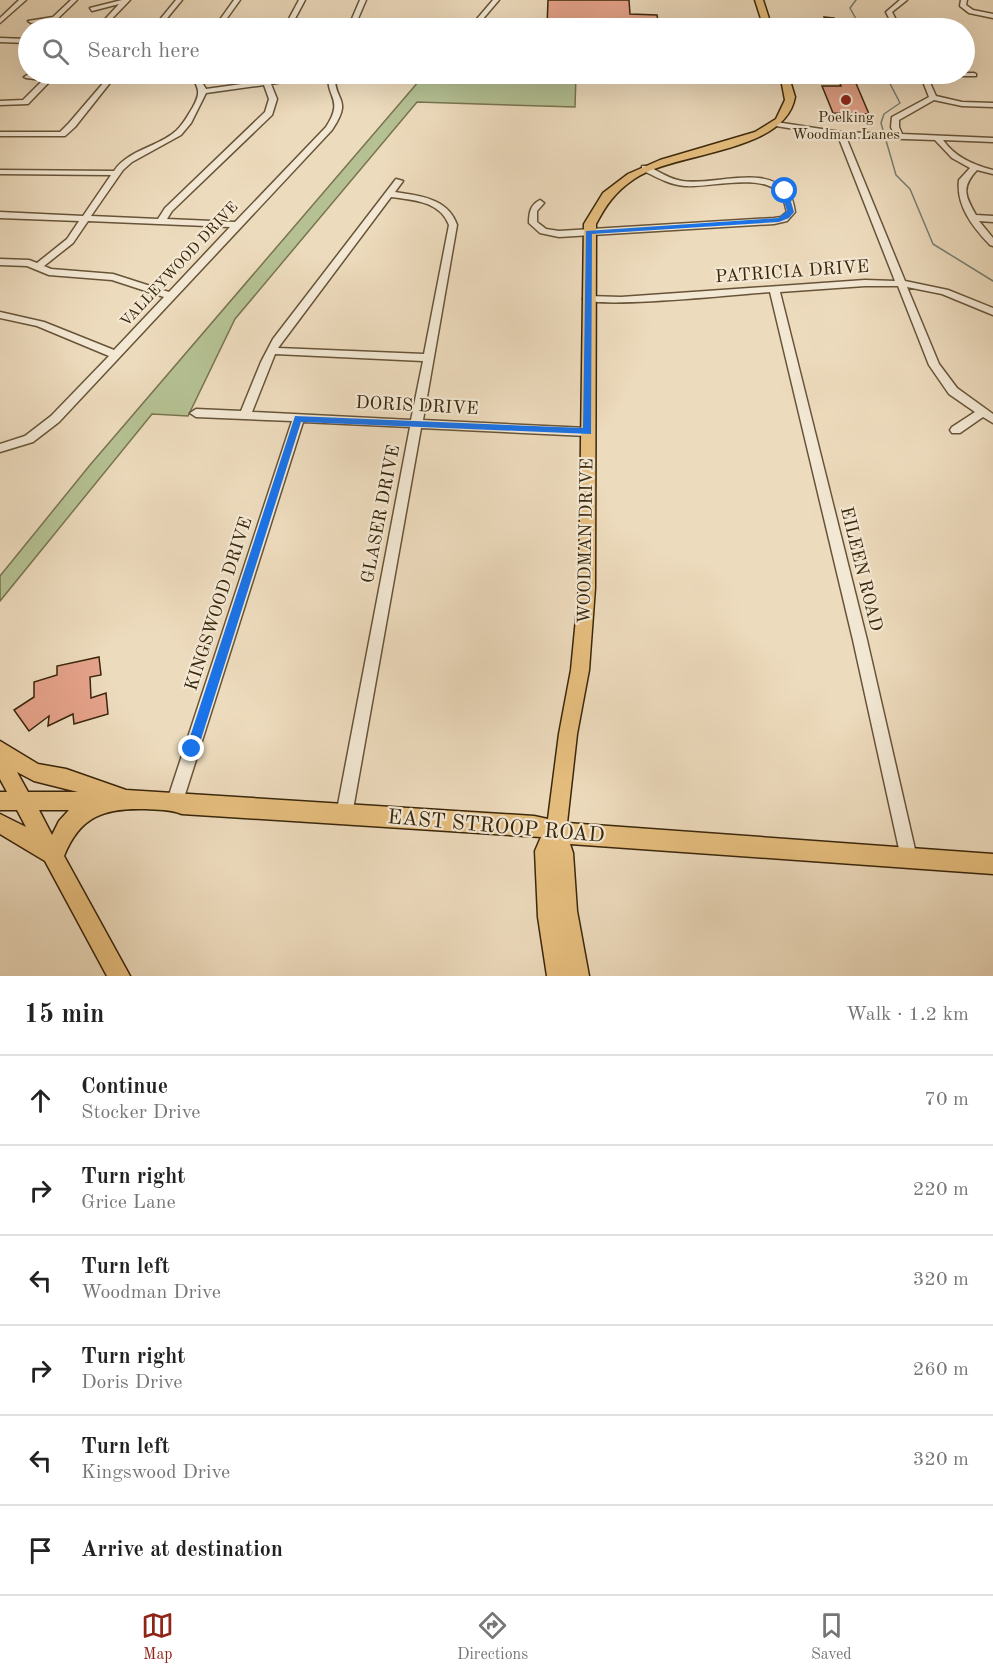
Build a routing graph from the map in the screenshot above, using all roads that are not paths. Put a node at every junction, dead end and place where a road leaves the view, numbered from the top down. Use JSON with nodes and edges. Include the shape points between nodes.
{"nodes":[{"id":1,"x":23,"y":0,"type":"edge"},
{"id":2,"x":74,"y":0,"type":"edge"},
{"id":3,"x":179,"y":0,"type":"edge"},
{"id":4,"x":237,"y":0,"type":"edge"},
{"id":5,"x":302,"y":0,"type":"edge"},
{"id":6,"x":363,"y":0,"type":"edge"},
{"id":7,"x":496,"y":0,"type":"edge"},
{"id":8,"x":759,"y":0,"type":"edge"},
{"id":9,"x":904,"y":0,"type":"edge"},
{"id":10,"x":964,"y":0,"type":"edge"},
{"id":11,"x":126,"y":1,"type":"edge"},
{"id":12,"x":92,"y":9,"type":"dead end"},
{"id":13,"x":993,"y":16,"type":"edge"},
{"id":14,"x":55,"y":18,"type":"edge"},
{"id":15,"x":110,"y":18,"type":"edge"},
{"id":16,"x":164,"y":18,"type":"edge"},
{"id":17,"x":224,"y":18,"type":"edge"},
{"id":18,"x":292,"y":18,"type":"edge"},
{"id":19,"x":355,"y":18,"type":"edge"},
{"id":20,"x":481,"y":18,"type":"edge"},
{"id":21,"x":765,"y":18,"type":"edge"},
{"id":22,"x":893,"y":18,"type":"edge"},
{"id":23,"x":0,"y":21,"type":"edge"},
{"id":24,"x":0,"y":40,"type":"edge"},
{"id":25,"x":18,"y":41,"type":"edge"},
{"id":26,"x":43,"y":84,"type":"edge"},
{"id":27,"x":106,"y":84,"type":"edge"},
{"id":28,"x":200,"y":84,"type":"edge"},
{"id":29,"x":237,"y":84,"type":"edge"},
{"id":30,"x":268,"y":84,"type":"edge"},
{"id":31,"x":332,"y":84,"type":"edge"},
{"id":32,"x":786,"y":84,"type":"edge"},
{"id":33,"x":927,"y":84,"type":"edge"},
{"id":34,"x":204,"y":91,"type":"junction"},
{"id":35,"x":933,"y":98,"type":"junction"},
{"id":36,"x":0,"y":103,"type":"edge"},
{"id":37,"x":993,"y":105,"type":"edge"},
{"id":38,"x":776,"y":124,"type":"junction"},
{"id":39,"x":0,"y":134,"type":"edge"},
{"id":40,"x":841,"y":134,"type":"junction"},
{"id":41,"x":899,"y":136,"type":"junction"},
{"id":42,"x":938,"y":138,"type":"junction"},
{"id":43,"x":993,"y":140,"type":"edge"},
{"id":44,"x":975,"y":167,"type":"junction"},
{"id":45,"x":645,"y":168,"type":"junction"},
{"id":46,"x":0,"y":172,"type":"edge"},
{"id":47,"x":993,"y":172,"type":"edge"},
{"id":48,"x":116,"y":173,"type":"junction"},
{"id":49,"x":399,"y":181,"type":"dead end"},
{"id":50,"x":389,"y":194,"type":"junction"},
{"id":51,"x":540,"y":203,"type":"dead end"},
{"id":52,"x":0,"y":215,"type":"edge"},
{"id":53,"x":974,"y":218,"type":"junction"},
{"id":54,"x":86,"y":219,"type":"junction"},
{"id":55,"x":993,"y":219,"type":"edge"},
{"id":56,"x":161,"y":222,"type":"junction"},
{"id":57,"x":237,"y":225,"type":"junction"},
{"id":58,"x":588,"y":232,"type":"junction"},
{"id":59,"x":993,"y":243,"type":"edge"},
{"id":60,"x":0,"y":262,"type":"edge"},
{"id":61,"x":39,"y":266,"type":"junction"},
{"id":62,"x":900,"y":284,"type":"junction"},
{"id":63,"x":774,"y":289,"type":"junction"},
{"id":64,"x":171,"y":296,"type":"junction"},
{"id":65,"x":588,"y":299,"type":"junction"},
{"id":66,"x":993,"y":312,"type":"edge"},
{"id":67,"x":0,"y":315,"type":"edge"},
{"id":68,"x":271,"y":351,"type":"junction"},
{"id":69,"x":116,"y":354,"type":"junction"},
{"id":70,"x":429,"y":358,"type":"junction"},
{"id":71,"x":982,"y":412,"type":"junction"},
{"id":72,"x":196,"y":413,"type":"dead end"},
{"id":73,"x":245,"y":416,"type":"junction"},
{"id":74,"x":298,"y":419,"type":"junction"},
{"id":75,"x":993,"y":419,"type":"edge"},
{"id":76,"x":417,"y":424,"type":"junction"},
{"id":77,"x":956,"y":430,"type":"dead end"},
{"id":78,"x":587,"y":432,"type":"junction"},
{"id":79,"x":0,"y":448,"type":"edge"},
{"id":80,"x":0,"y":750,"type":"edge"},
{"id":81,"x":0,"y":760,"type":"edge"},
{"id":82,"x":127,"y":799,"type":"junction"},
{"id":83,"x":0,"y":801,"type":"edge"},
{"id":84,"x":24,"y":801,"type":"junction"},
{"id":85,"x":105,"y":801,"type":"junction"},
{"id":86,"x":175,"y":801,"type":"junction"},
{"id":87,"x":344,"y":815,"type":"junction"},
{"id":88,"x":0,"y":824,"type":"edge"},
{"id":89,"x":556,"y":830,"type":"junction"},
{"id":90,"x":54,"y":855,"type":"junction"},
{"id":91,"x":909,"y":858,"type":"junction"},
{"id":92,"x":993,"y":864,"type":"edge"},
{"id":93,"x":119,"y":976,"type":"edge"},
{"id":94,"x":558,"y":976,"type":"edge"},
{"id":95,"x":578,"y":976,"type":"edge"}],
"edges":[{"from":1,"to":23,"type":"street"},
{"from":2,"to":14,"type":"street"},
{"from":3,"to":16,"type":"street"},
{"from":4,"to":17,"type":"street"},
{"from":5,"to":18,"type":"street"},
{"from":6,"to":19,"type":"street"},
{"from":7,"to":20,"type":"street"},
{"from":8,"to":21,"type":"main road"},
{"from":9,"to":22,"type":"street","via":[[890,10]]},
{"from":10,"to":13,"type":"street","via":[[968,11]]},
{"from":11,"to":12,"type":"street"},
{"from":11,"to":15,"type":"street"},
{"from":24,"to":25,"type":"street"},
{"from":26,"to":36,"type":"street","via":[[26,102]]},
{"from":27,"to":39,"type":"street","via":[[62,134]]},
{"from":28,"to":34,"type":"street"},
{"from":29,"to":34,"type":"street"},
{"from":30,"to":56,"type":"street","via":[[273,99],[269,112],[168,210]]},
{"from":31,"to":57,"type":"street","name":"VALLEYWOOD DRIVE","via":[[340,103],[335,119]]},
{"from":32,"to":38,"type":"main road","via":[[790,100]]},
{"from":33,"to":35,"type":"street"},
{"from":34,"to":48,"type":"street","via":[[182,130],[129,160]]},
{"from":35,"to":37,"type":"street"},
{"from":35,"to":41,"type":"street","via":[[895,119]]},
{"from":38,"to":40,"type":"street"},
{"from":38,"to":45,"type":"main road","name":"WOODMAN DRIVE","via":[[750,137]]},
{"from":40,"to":41,"type":"street"},
{"from":40,"to":62,"type":"street"},
{"from":41,"to":42,"type":"street"},
{"from":42,"to":43,"type":"street"},
{"from":42,"to":44,"type":"street","via":[[948,152]]},
{"from":44,"to":47,"type":"street"},
{"from":44,"to":53,"type":"street","via":[[965,177],[962,190]]},
{"from":45,"to":58,"type":"main road","name":"WOODMAN DRIVE","via":[[624,179],[602,200]]},
{"from":45,"to":58,"type":"street","via":[[681,183],[773,183],[785,191],[791,209],[787,217],[774,221]]},
{"from":46,"to":48,"type":"street"},
{"from":48,"to":54,"type":"street"},
{"from":49,"to":50,"type":"street"},
{"from":50,"to":68,"type":"street"},
{"from":50,"to":70,"type":"street","name":"GLASER DRIVE","via":[[431,202],[453,220]]},
{"from":51,"to":58,"type":"street","via":[[532,215],[539,228],[554,233]]},
{"from":52,"to":54,"type":"street"},
{"from":53,"to":55,"type":"street"},
{"from":53,"to":59,"type":"street"},
{"from":54,"to":56,"type":"street"},
{"from":54,"to":61,"type":"street","via":[[66,246]]},
{"from":56,"to":57,"type":"street"},
{"from":57,"to":64,"type":"street","name":"VALLEYWOOD DRIVE"},
{"from":58,"to":65,"type":"main road","name":"WOODMAN DRIVE"},
{"from":60,"to":61,"type":"street"},
{"from":61,"to":64,"type":"street","via":[[49,272],[120,278]]},
{"from":62,"to":63,"type":"street","name":"PATRICIA DRIVE"},
{"from":62,"to":66,"type":"street","name":"PATRICIA DRIVE","via":[[942,289]]},
{"from":62,"to":71,"type":"street","via":[[938,373],[953,391]]},
{"from":63,"to":65,"type":"street","name":"PATRICIA DRIVE"},
{"from":63,"to":91,"type":"street","name":"EILEEN ROAD"},
{"from":64,"to":69,"type":"street","name":"VALLEYWOOD DRIVE"},
{"from":65,"to":78,"type":"main road","name":"WOODMAN DRIVE"},
{"from":67,"to":69,"type":"street","via":[[40,324]]},
{"from":68,"to":70,"type":"street"},
{"from":68,"to":73,"type":"street"},
{"from":69,"to":79,"type":"street","name":"VALLEYWOOD DRIVE","via":[[47,427],[29,439]]},
{"from":70,"to":76,"type":"street","name":"GLASER DRIVE"},
{"from":71,"to":75,"type":"street"},
{"from":71,"to":77,"type":"street"},
{"from":72,"to":73,"type":"street","name":"DORIS DRIVE"},
{"from":73,"to":74,"type":"street","name":"DORIS DRIVE"},
{"from":74,"to":76,"type":"street","name":"DORIS DRIVE"},
{"from":74,"to":86,"type":"street","name":"KINGSWOOD DRIVE"},
{"from":76,"to":78,"type":"street","name":"DORIS DRIVE"},
{"from":76,"to":87,"type":"street","name":"GLASER DRIVE"},
{"from":78,"to":89,"type":"main road","name":"WOODMAN DRIVE","via":[[584,638]]},
{"from":80,"to":82,"type":"main road","via":[[34,772],[66,778]]},
{"from":81,"to":84,"type":"main road"},
{"from":82,"to":85,"type":"main road","name":"EAST STROOP ROAD"},
{"from":82,"to":86,"type":"main road","name":"EAST STROOP ROAD"},
{"from":83,"to":84,"type":"main road","name":"EAST STROOP ROAD"},
{"from":84,"to":85,"type":"main road","name":"EAST STROOP ROAD"},
{"from":84,"to":90,"type":"main road"},
{"from":85,"to":90,"type":"main road","via":[[69,821]]},
{"from":86,"to":87,"type":"main road","name":"EAST STROOP ROAD"},
{"from":87,"to":89,"type":"main road","name":"EAST STROOP ROAD"},
{"from":88,"to":90,"type":"main road"},
{"from":89,"to":91,"type":"main road","name":"EAST STROOP ROAD","via":[[577,835]]},
{"from":89,"to":94,"type":"main road","name":"WOODMAN DRIVE","via":[[545,851]]},
{"from":89,"to":95,"type":"main road","name":"WOODMAN DRIVE","via":[[563,853],[566,911]]},
{"from":90,"to":93,"type":"main road"},
{"from":91,"to":92,"type":"main road","name":"EAST STROOP ROAD"}]}
